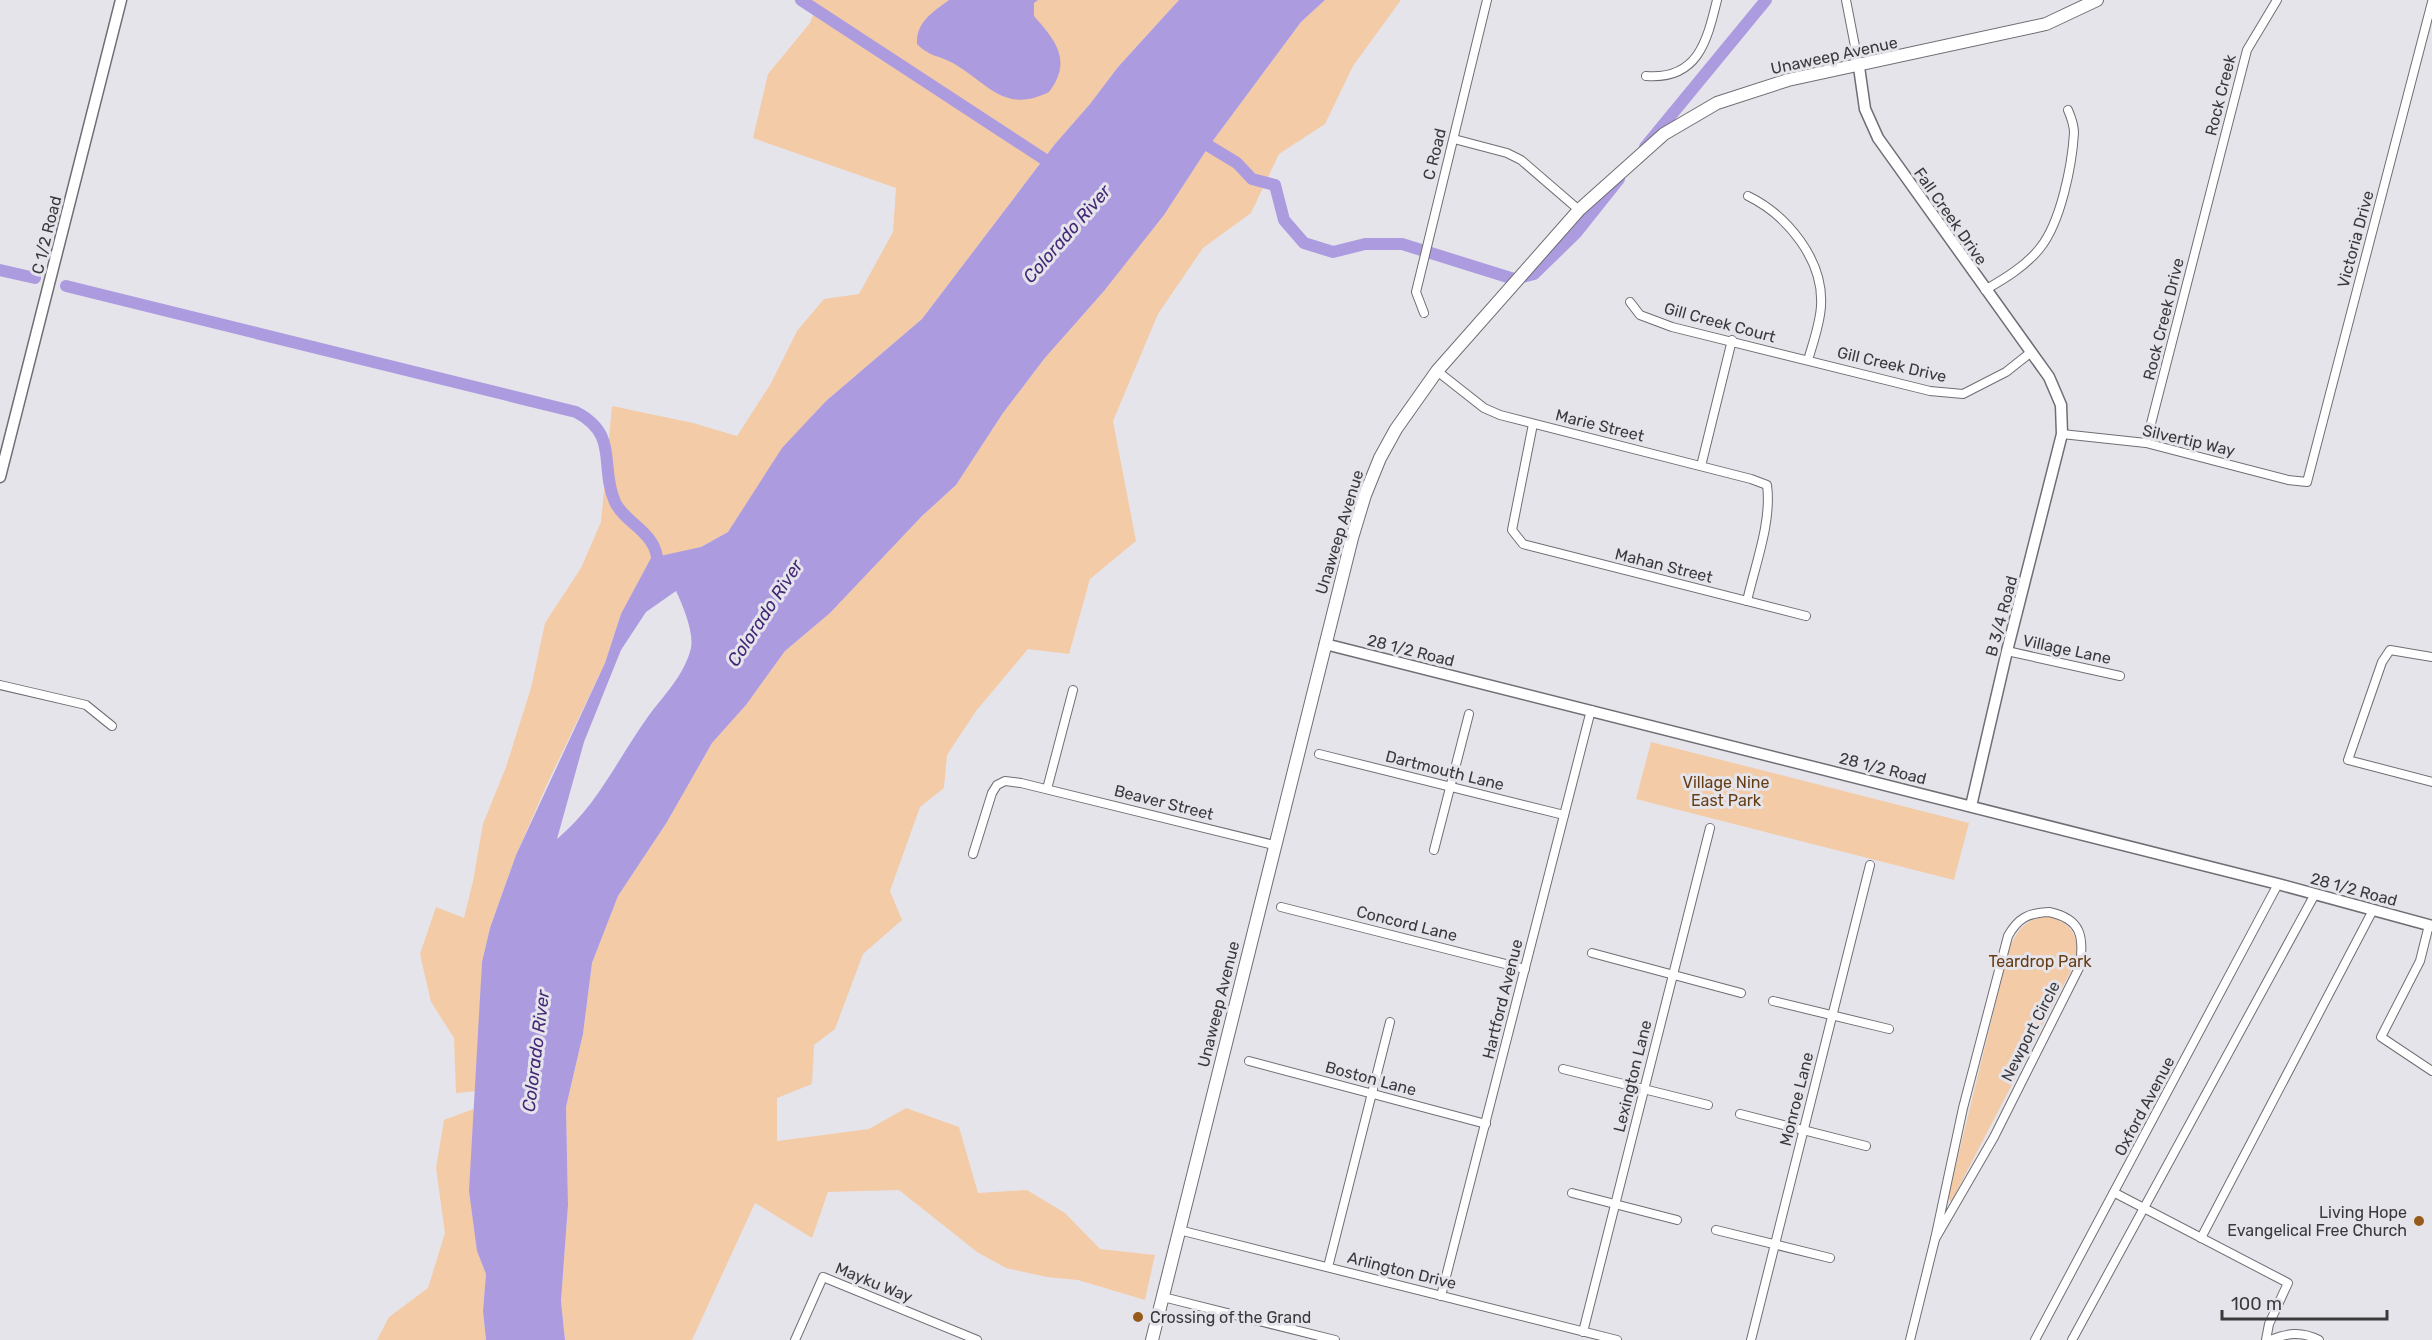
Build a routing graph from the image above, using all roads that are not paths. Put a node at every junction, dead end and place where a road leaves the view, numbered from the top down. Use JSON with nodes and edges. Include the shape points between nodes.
{"nodes":[{"id":1,"x":121,"y":0,"type":"edge"},
{"id":2,"x":1487,"y":0,"type":"edge"},
{"id":3,"x":1717,"y":0,"type":"edge"},
{"id":4,"x":1846,"y":0,"type":"edge"},
{"id":5,"x":2097,"y":0,"type":"edge"},
{"id":6,"x":2277,"y":0,"type":"edge"},
{"id":7,"x":2432,"y":2,"type":"edge"},
{"id":8,"x":1859,"y":67,"type":"junction"},
{"id":9,"x":1646,"y":76,"type":"dead end"},
{"id":10,"x":2068,"y":110,"type":"dead end"},
{"id":11,"x":1454,"y":140,"type":"junction"},
{"id":12,"x":1748,"y":196,"type":"dead end"},
{"id":13,"x":2208,"y":203,"type":"joint"},
{"id":14,"x":1579,"y":210,"type":"junction"},
{"id":15,"x":1984,"y":290,"type":"junction"},
{"id":16,"x":1629,"y":302,"type":"dead end"},
{"id":17,"x":1424,"y":313,"type":"dead end"},
{"id":18,"x":1732,"y":340,"type":"junction"},
{"id":19,"x":2030,"y":353,"type":"junction"},
{"id":20,"x":1808,"y":360,"type":"junction"},
{"id":21,"x":1437,"y":370,"type":"junction"},
{"id":22,"x":1533,"y":424,"type":"junction"},
{"id":23,"x":2062,"y":435,"type":"junction"},
{"id":24,"x":2146,"y":443,"type":"junction"},
{"id":25,"x":1701,"y":466,"type":"junction"},
{"id":26,"x":0,"y":477,"type":"edge"},
{"id":27,"x":2307,"y":482,"type":"joint"},
{"id":28,"x":1747,"y":601,"type":"junction"},
{"id":29,"x":1806,"y":616,"type":"dead end"},
{"id":30,"x":1325,"y":644,"type":"junction"},
{"id":31,"x":2007,"y":651,"type":"junction"},
{"id":32,"x":2432,"y":657,"type":"edge"},
{"id":33,"x":2120,"y":676,"type":"dead end"},
{"id":34,"x":0,"y":685,"type":"edge"},
{"id":35,"x":1073,"y":690,"type":"dead end"},
{"id":36,"x":1591,"y":710,"type":"junction"},
{"id":37,"x":1468,"y":714,"type":"dead end"},
{"id":38,"x":112,"y":726,"type":"dead end"},
{"id":39,"x":1319,"y":754,"type":"dead end"},
{"id":40,"x":2432,"y":782,"type":"edge"},
{"id":41,"x":1451,"y":786,"type":"junction"},
{"id":42,"x":1047,"y":789,"type":"junction"},
{"id":43,"x":1971,"y":806,"type":"junction"},
{"id":44,"x":1564,"y":815,"type":"junction"},
{"id":45,"x":1710,"y":828,"type":"dead end"},
{"id":46,"x":1274,"y":845,"type":"junction"},
{"id":47,"x":1434,"y":850,"type":"dead end"},
{"id":48,"x":973,"y":854,"type":"dead end"},
{"id":49,"x":1870,"y":864,"type":"dead end"},
{"id":50,"x":2278,"y":884,"type":"junction"},
{"id":51,"x":2315,"y":894,"type":"junction"},
{"id":52,"x":1281,"y":907,"type":"dead end"},
{"id":53,"x":2373,"y":910,"type":"junction"},
{"id":54,"x":2431,"y":926,"type":"edge"},
{"id":55,"x":1592,"y":953,"type":"dead end"},
{"id":56,"x":1525,"y":969,"type":"junction"},
{"id":57,"x":1673,"y":975,"type":"junction"},
{"id":58,"x":1741,"y":993,"type":"dead end"},
{"id":59,"x":1773,"y":1001,"type":"dead end"},
{"id":60,"x":1832,"y":1015,"type":"junction"},
{"id":61,"x":1390,"y":1022,"type":"dead end"},
{"id":62,"x":1889,"y":1029,"type":"dead end"},
{"id":63,"x":1250,"y":1061,"type":"dead end"},
{"id":64,"x":1563,"y":1069,"type":"dead end"},
{"id":65,"x":2432,"y":1071,"type":"edge"},
{"id":66,"x":1645,"y":1089,"type":"junction"},
{"id":67,"x":1372,"y":1094,"type":"junction"},
{"id":68,"x":1708,"y":1106,"type":"dead end"},
{"id":69,"x":1740,"y":1114,"type":"dead end"},
{"id":70,"x":1486,"y":1124,"type":"junction"},
{"id":71,"x":1803,"y":1130,"type":"junction"},
{"id":72,"x":1866,"y":1146,"type":"dead end"},
{"id":73,"x":2115,"y":1192,"type":"junction"},
{"id":74,"x":1572,"y":1193,"type":"dead end"},
{"id":75,"x":1616,"y":1204,"type":"junction"},
{"id":76,"x":2144,"y":1208,"type":"junction"},
{"id":77,"x":1677,"y":1220,"type":"dead end"},
{"id":78,"x":1179,"y":1230,"type":"junction"},
{"id":79,"x":1716,"y":1230,"type":"dead end"},
{"id":80,"x":2201,"y":1238,"type":"junction"},
{"id":81,"x":1935,"y":1239,"type":"junction"},
{"id":82,"x":1775,"y":1244,"type":"junction"},
{"id":83,"x":1830,"y":1258,"type":"dead end"},
{"id":84,"x":1328,"y":1267,"type":"junction"},
{"id":85,"x":1441,"y":1296,"type":"junction"},
{"id":86,"x":1163,"y":1297,"type":"junction"},
{"id":87,"x":1583,"y":1332,"type":"junction"},
{"id":88,"x":795,"y":1340,"type":"edge"},
{"id":89,"x":977,"y":1340,"type":"edge"},
{"id":90,"x":1152,"y":1340,"type":"edge"},
{"id":91,"x":1335,"y":1340,"type":"edge"},
{"id":92,"x":1617,"y":1340,"type":"edge"},
{"id":93,"x":1750,"y":1340,"type":"edge"},
{"id":94,"x":1910,"y":1340,"type":"edge"},
{"id":95,"x":2035,"y":1340,"type":"edge"},
{"id":96,"x":2072,"y":1340,"type":"edge"},
{"id":97,"x":2268,"y":1340,"type":"edge"},
{"id":98,"x":2319,"y":1340,"type":"edge"}],
"edges":[{"from":1,"to":26,"type":"street","name":"C 1/2 Road"},
{"from":2,"to":11,"type":"street","name":"C Road"},
{"from":3,"to":9,"type":"street","via":[[1708,38],[1690,64],[1673,74]]},
{"from":4,"to":8,"type":"street","name":"Fall Creek Drive"},
{"from":5,"to":8,"type":"main road","name":"Unaweep Avenue","via":[[2046,24]]},
{"from":6,"to":13,"type":"street","name":"Rock Creek","via":[[2247,50]]},
{"from":7,"to":27,"type":"street","name":"Victoria Drive"},
{"from":8,"to":14,"type":"main road","name":"Unaweep Avenue","via":[[1788,80],[1717,103],[1664,134]]},
{"from":8,"to":15,"type":"street","name":"Fall Creek Drive","via":[[1865,109],[1878,138]]},
{"from":10,"to":15,"type":"street","via":[[2074,130],[2070,156],[2060,207],[2047,237],[2030,259]]},
{"from":11,"to":14,"type":"street","via":[[1521,160]]},
{"from":11,"to":17,"type":"street","name":"C Road","via":[[1416,292]]},
{"from":12,"to":20,"type":"street","via":[[1772,209],[1804,247],[1817,270],[1821,307]]},
{"from":13,"to":24,"type":"street","name":"Rock Creek Drive"},
{"from":14,"to":21,"type":"main road","name":"Unaweep Avenue"},
{"from":15,"to":19,"type":"street","name":"Fall Creek Drive"},
{"from":16,"to":18,"type":"street","name":"Gill Creek Court","via":[[1640,315],[1672,327]]},
{"from":18,"to":20,"type":"street","name":"Gill Creek Court"},
{"from":18,"to":25,"type":"street"},
{"from":19,"to":20,"type":"street","name":"Gill Creek Drive","via":[[2006,372],[1963,394],[1930,392]]},
{"from":19,"to":23,"type":"street","name":"Fall Creek Drive","via":[[2049,377],[2061,405]]},
{"from":21,"to":22,"type":"street","name":"Marie Street","via":[[1484,408]]},
{"from":21,"to":30,"type":"main road","name":"Unaweep Avenue","via":[[1396,429],[1365,495]]},
{"from":22,"to":25,"type":"street","name":"Marie Street"},
{"from":22,"to":28,"type":"street","name":"Mahan Street","via":[[1512,530],[1523,544]]},
{"from":23,"to":24,"type":"street","name":"Silvertip Way"},
{"from":23,"to":31,"type":"street","name":"B 3/4 Road"},
{"from":24,"to":27,"type":"street","name":"Silvertip Way"},
{"from":25,"to":28,"type":"street","name":"Marie Street","via":[[1767,485],[1767,507]]},
{"from":28,"to":29,"type":"street","name":"Mahan Street"},
{"from":30,"to":36,"type":"street","name":"28 1/2 Road"},
{"from":30,"to":46,"type":"main road","name":"Unaweep Avenue"},
{"from":31,"to":33,"type":"street","name":"Village Lane"},
{"from":31,"to":43,"type":"street","name":"B 3/4 Road"},
{"from":32,"to":40,"type":"street","via":[[2390,650],[2382,662],[2348,760]]},
{"from":34,"to":38,"type":"street","via":[[86,705]]},
{"from":35,"to":42,"type":"street"},
{"from":36,"to":43,"type":"street","name":"28 1/2 Road"},
{"from":36,"to":44,"type":"street","name":"Hartford Avenue"},
{"from":37,"to":41,"type":"street"},
{"from":39,"to":41,"type":"street","name":"Dartmouth Lane"},
{"from":41,"to":44,"type":"street","name":"Dartmouth Lane"},
{"from":41,"to":47,"type":"street"},
{"from":42,"to":46,"type":"street","name":"Beaver Street"},
{"from":42,"to":48,"type":"street","name":"Beaver Street","via":[[1011,781],[997,785]]},
{"from":43,"to":50,"type":"street","name":"28 1/2 Road"},
{"from":44,"to":56,"type":"street","name":"Hartford Avenue"},
{"from":45,"to":57,"type":"street","name":"Lexington Lane"},
{"from":46,"to":78,"type":"main road","name":"Unaweep Avenue"},
{"from":49,"to":60,"type":"street","name":"Monroe Lane"},
{"from":50,"to":51,"type":"street","name":"28 1/2 Road"},
{"from":50,"to":73,"type":"street","name":"Oxford Avenue"},
{"from":51,"to":53,"type":"street","name":"28 1/2 Road"},
{"from":51,"to":76,"type":"street"},
{"from":52,"to":56,"type":"street","name":"Concord Lane"},
{"from":53,"to":54,"type":"street","name":"28 1/2 Road"},
{"from":53,"to":80,"type":"street"},
{"from":54,"to":65,"type":"street","via":[[2420,961],[2381,1037]]},
{"from":55,"to":57,"type":"street"},
{"from":56,"to":70,"type":"street","name":"Hartford Avenue"},
{"from":57,"to":58,"type":"street"},
{"from":57,"to":66,"type":"street","name":"Lexington Lane"},
{"from":59,"to":60,"type":"street"},
{"from":60,"to":62,"type":"street"},
{"from":60,"to":71,"type":"street","name":"Monroe Lane"},
{"from":61,"to":67,"type":"street"},
{"from":63,"to":67,"type":"street","name":"Boston Lane"},
{"from":64,"to":66,"type":"street"},
{"from":66,"to":68,"type":"street"},
{"from":66,"to":75,"type":"street","name":"Lexington Lane"},
{"from":67,"to":70,"type":"street","name":"Boston Lane"},
{"from":67,"to":84,"type":"street"},
{"from":69,"to":71,"type":"street"},
{"from":70,"to":85,"type":"street","name":"Hartford Avenue"},
{"from":71,"to":72,"type":"street"},
{"from":71,"to":82,"type":"street","name":"Monroe Lane"},
{"from":73,"to":76,"type":"street"},
{"from":73,"to":95,"type":"street","name":"Oxford Avenue"},
{"from":74,"to":75,"type":"street"},
{"from":75,"to":77,"type":"street"},
{"from":75,"to":87,"type":"street","name":"Lexington Lane"},
{"from":76,"to":80,"type":"street"},
{"from":76,"to":96,"type":"street"},
{"from":78,"to":84,"type":"street","name":"Arlington Drive"},
{"from":78,"to":86,"type":"main road","name":"Unaweep Avenue"},
{"from":79,"to":82,"type":"street"},
{"from":80,"to":97,"type":"street","via":[[2288,1284],[2269,1324]]},
{"from":81,"to":81,"type":"street","name":"Newport Circle","via":[[1995,1137],[2080,966],[2084,942],[2070,921],[2060,915],[2036,913],[2024,917],[2008,936],[1963,1108]]},
{"from":81,"to":94,"type":"street","name":"Newport Circle"},
{"from":82,"to":83,"type":"street"},
{"from":82,"to":93,"type":"street","name":"Monroe Lane"},
{"from":84,"to":85,"type":"street","name":"Arlington Drive"},
{"from":85,"to":87,"type":"street","name":"Arlington Drive"},
{"from":86,"to":90,"type":"main road","name":"Unaweep Avenue"},
{"from":86,"to":91,"type":"street"},
{"from":87,"to":92,"type":"street","name":"Arlington Drive"},
{"from":88,"to":89,"type":"street","name":"Mayku Way","via":[[824,1277]]},
{"from":97,"to":98,"type":"street","via":[[2288,1333]]}]}
